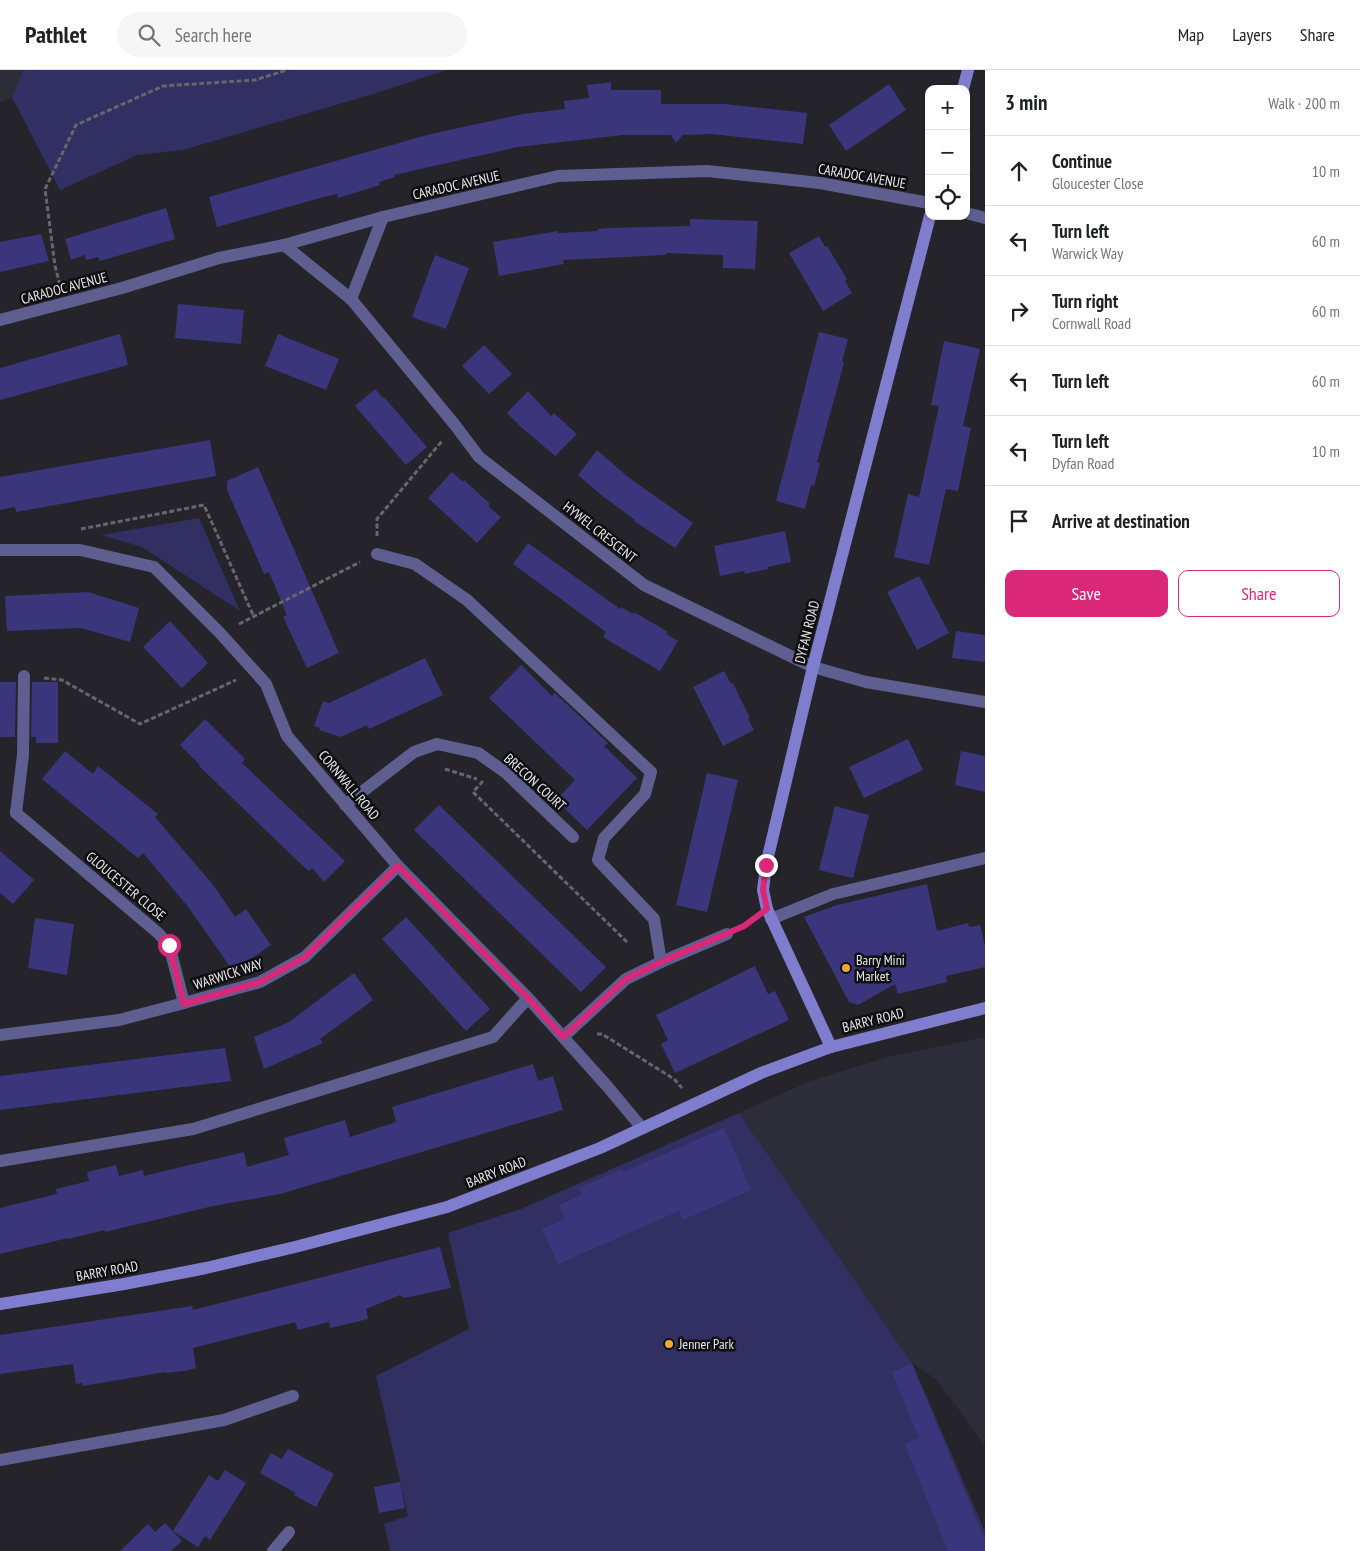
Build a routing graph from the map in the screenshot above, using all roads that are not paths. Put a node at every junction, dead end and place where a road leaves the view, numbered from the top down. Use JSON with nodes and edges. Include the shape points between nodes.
{"nodes":[{"id":1,"x":968,"y":70,"type":"edge"},
{"id":2,"x":964,"y":85,"type":"edge"},
{"id":3,"x":925,"y":202,"type":"edge"},
{"id":4,"x":970,"y":214,"type":"edge"},
{"id":5,"x":382,"y":218,"type":"junction"},
{"id":6,"x":985,"y":218,"type":"edge"},
{"id":7,"x":929,"y":220,"type":"edge"},
{"id":8,"x":284,"y":245,"type":"junction"},
{"id":9,"x":351,"y":299,"type":"junction"},
{"id":10,"x":0,"y":320,"type":"edge"},
{"id":11,"x":0,"y":550,"type":"edge"},
{"id":12,"x":376,"y":554,"type":"road end"},
{"id":13,"x":813,"y":667,"type":"junction"},
{"id":14,"x":24,"y":676,"type":"road end"},
{"id":15,"x":985,"y":702,"type":"edge"},
{"id":16,"x":345,"y":805,"type":"junction"},
{"id":17,"x":573,"y":837,"type":"dead end"},
{"id":18,"x":985,"y":858,"type":"edge"},
{"id":19,"x":398,"y":866,"type":"junction"},
{"id":20,"x":771,"y":919,"type":"junction"},
{"id":21,"x":727,"y":934,"type":"dead end"},
{"id":22,"x":661,"y":962,"type":"junction"},
{"id":23,"x":528,"y":998,"type":"junction"},
{"id":24,"x":184,"y":1004,"type":"junction"},
{"id":25,"x":985,"y":1008,"type":"edge"},
{"id":26,"x":0,"y":1035,"type":"edge"},
{"id":27,"x":563,"y":1037,"type":"junction"},
{"id":28,"x":831,"y":1047,"type":"junction"},
{"id":29,"x":642,"y":1128,"type":"junction"},
{"id":30,"x":0,"y":1161,"type":"edge"},
{"id":31,"x":0,"y":1304,"type":"edge"},
{"id":32,"x":293,"y":1396,"type":"dead end"},
{"id":33,"x":0,"y":1460,"type":"edge"},
{"id":34,"x":289,"y":1532,"type":"dead end"},
{"id":35,"x":273,"y":1551,"type":"edge"}],
"edges":[{"from":1,"to":2,"type":"street"},
{"from":3,"to":5,"type":"street","name":"CARADOC AVENUE","via":[[820,183],[707,171],[558,176]]},
{"from":4,"to":6,"type":"street"},
{"from":5,"to":8,"type":"street","name":"CARADOC AVENUE"},
{"from":5,"to":9,"type":"street"},
{"from":7,"to":13,"type":"street","name":"DYFAN ROAD"},
{"from":8,"to":9,"type":"street","name":"HYWEL CRESCENT"},
{"from":8,"to":10,"type":"street","name":"CARADOC AVENUE","via":[[219,258]]},
{"from":9,"to":13,"type":"street","name":"HYWEL CRESCENT","via":[[479,457],[644,585]]},
{"from":11,"to":16,"type":"street","name":"CORNWALL ROAD","via":[[80,550],[154,568],[266,684],[288,736]]},
{"from":12,"to":22,"type":"street","via":[[415,564],[467,600],[652,772],[645,794],[604,838],[598,860],[654,919]]},
{"from":13,"to":15,"type":"street","name":"HYWEL CRESCENT","via":[[866,682]]},
{"from":13,"to":20,"type":"street","name":"DYFAN ROAD","via":[[766,865],[763,890]]},
{"from":14,"to":24,"type":"street","name":"GLOUCESTER CLOSE","via":[[22,755],[16,813],[164,939],[169,945]]},
{"from":16,"to":17,"type":"street","name":"BRECON COURT","via":[[414,752],[438,744],[478,753],[505,772]]},
{"from":16,"to":19,"type":"street","name":"CORNWALL ROAD"},
{"from":18,"to":20,"type":"street","via":[[833,894]]},
{"from":19,"to":23,"type":"street","name":"CORNWALL ROAD"},
{"from":19,"to":24,"type":"street","name":"WARWICK WAY","via":[[305,957],[260,982]]},
{"from":20,"to":28,"type":"street","name":"DYFAN ROAD"},
{"from":21,"to":22,"type":"street"},
{"from":22,"to":27,"type":"street","via":[[626,979]]},
{"from":23,"to":27,"type":"street","name":"CORNWALL ROAD"},
{"from":23,"to":30,"type":"street","via":[[493,1037],[193,1129]]},
{"from":24,"to":26,"type":"street","name":"WARWICK WAY","via":[[119,1020]]},
{"from":25,"to":28,"type":"street","name":"BARRY ROAD"},
{"from":27,"to":29,"type":"street","name":"CORNWALL ROAD"},
{"from":28,"to":29,"type":"street","name":"BARRY ROAD","via":[[761,1073]]},
{"from":29,"to":31,"type":"street","name":"BARRY ROAD","via":[[502,1187],[396,1221],[206,1268]]},
{"from":32,"to":33,"type":"street","via":[[224,1420]]},
{"from":34,"to":35,"type":"street"}]}
